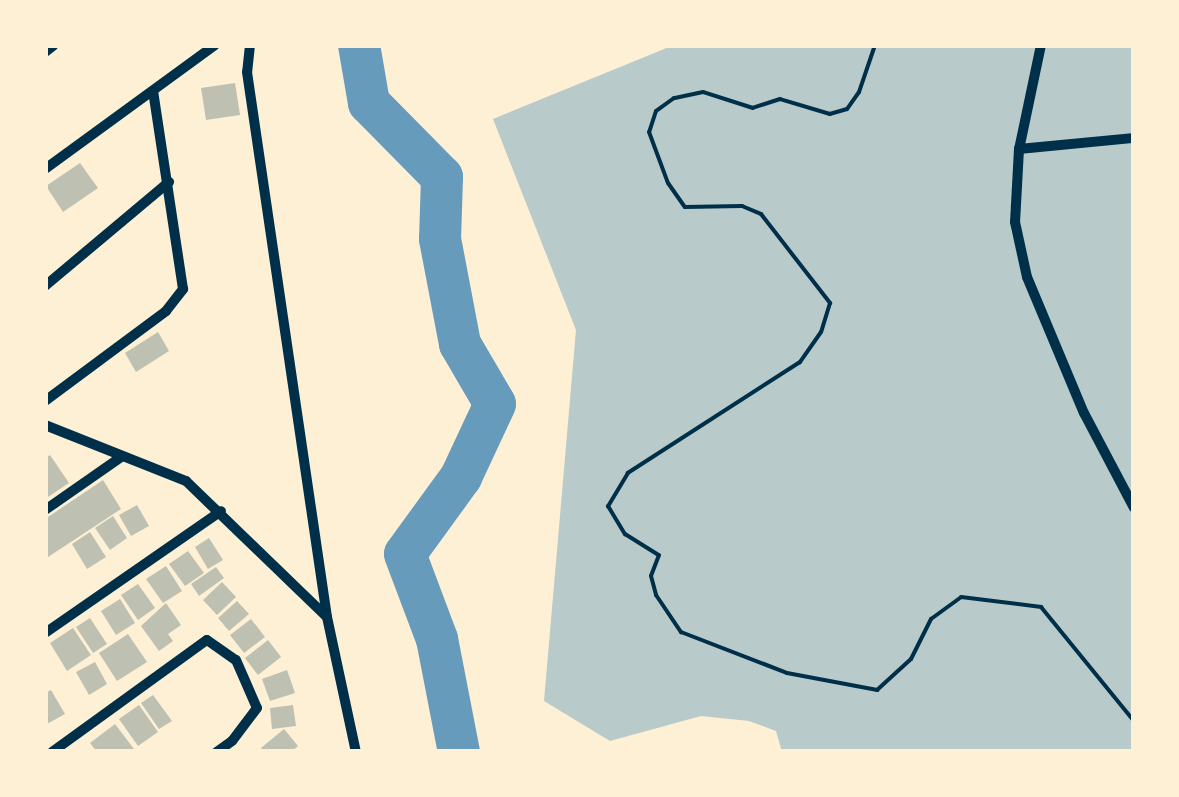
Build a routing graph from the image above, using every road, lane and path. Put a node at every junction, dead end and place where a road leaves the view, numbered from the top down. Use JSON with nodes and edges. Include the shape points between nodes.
{"nodes":[{"id":1,"x":54,"y":45,"type":"edge"},
{"id":2,"x":215,"y":45,"type":"edge"},
{"id":3,"x":250,"y":45,"type":"edge"},
{"id":4,"x":875,"y":45,"type":"edge"},
{"id":5,"x":1042,"y":45,"type":"edge"},
{"id":6,"x":45,"y":52,"type":"edge"},
{"id":7,"x":153,"y":90,"type":"junction"},
{"id":8,"x":1134,"y":138,"type":"edge"},
{"id":9,"x":1020,"y":149,"type":"junction"},
{"id":10,"x":47,"y":163,"type":"edge"},
{"id":11,"x":169,"y":182,"type":"junction"},
{"id":12,"x":45,"y":286,"type":"edge"},
{"id":13,"x":45,"y":400,"type":"edge"},
{"id":14,"x":45,"y":424,"type":"edge"},
{"id":15,"x":121,"y":457,"type":"junction"},
{"id":16,"x":1134,"y":508,"type":"edge"},
{"id":17,"x":45,"y":510,"type":"edge"},
{"id":18,"x":222,"y":511,"type":"junction"},
{"id":19,"x":327,"y":617,"type":"junction"},
{"id":20,"x":45,"y":633,"type":"edge"},
{"id":21,"x":1134,"y":721,"type":"edge"},
{"id":22,"x":232,"y":741,"type":"junction"},
{"id":23,"x":52,"y":752,"type":"edge"},
{"id":24,"x":217,"y":752,"type":"edge"},
{"id":25,"x":240,"y":752,"type":"edge"},
{"id":26,"x":356,"y":752,"type":"edge"}],
"edges":[{"from":1,"to":6,"type":"street"},
{"from":2,"to":7,"type":"street"},
{"from":3,"to":19,"type":"street","via":[[247,72]]},
{"from":4,"to":21,"type":"path","via":[[859,92],[846,109],[830,114],[780,99],[753,108],[703,92],[674,98],[656,112],[649,132],[685,207],[742,206],[760,214],[830,303],[800,362],[628,473],[608,506],[624,534],[659,555],[651,576],[656,596],[680,632],[787,673],[877,690],[910,659],[931,619],[962,598],[1041,607]]},
{"from":5,"to":9,"type":"street"},
{"from":7,"to":10,"type":"street"},
{"from":7,"to":11,"type":"street"},
{"from":8,"to":9,"type":"street"},
{"from":9,"to":16,"type":"street","via":[[1015,222],[1027,277],[1084,412]]},
{"from":11,"to":12,"type":"street"},
{"from":11,"to":13,"type":"street","via":[[183,289],[166,312]]},
{"from":14,"to":15,"type":"street"},
{"from":15,"to":17,"type":"street"},
{"from":15,"to":18,"type":"street","via":[[186,482]]},
{"from":18,"to":19,"type":"street"},
{"from":18,"to":20,"type":"street"},
{"from":19,"to":26,"type":"street"},
{"from":22,"to":23,"type":"street","via":[[257,708],[236,660],[207,640]]},
{"from":22,"to":24,"type":"street"},
{"from":22,"to":25,"type":"street"}]}
